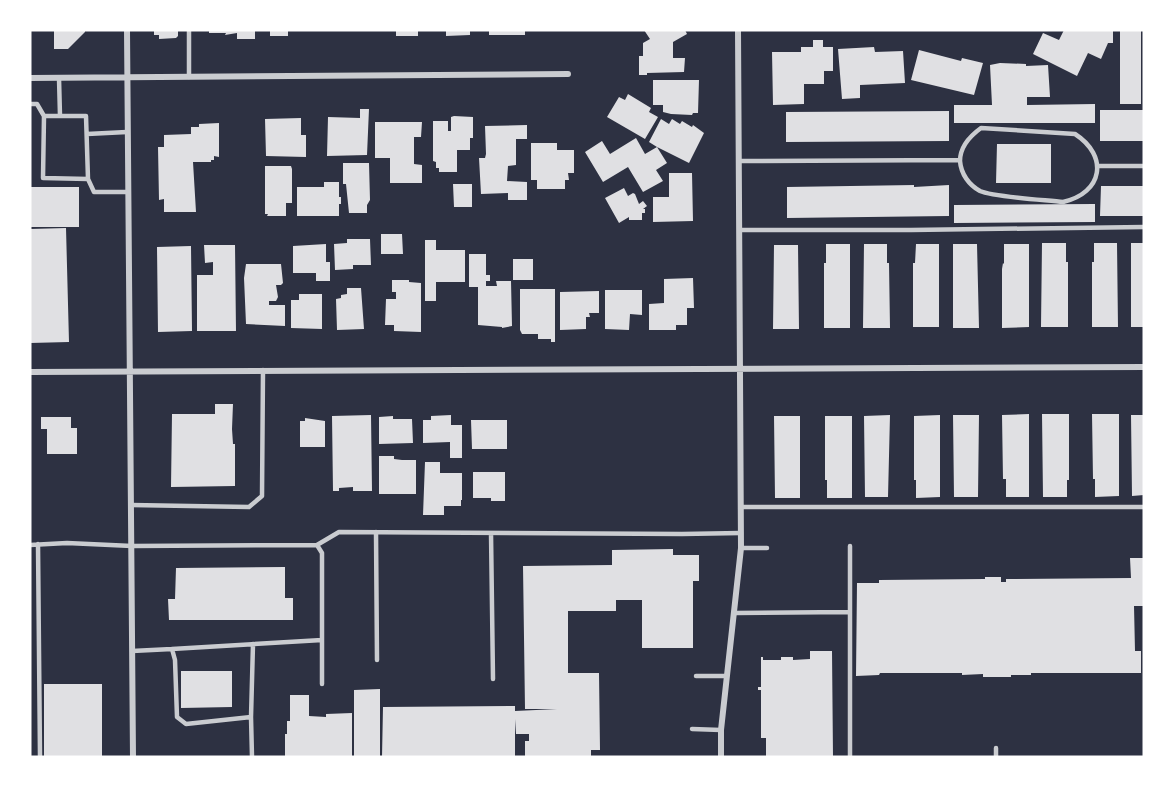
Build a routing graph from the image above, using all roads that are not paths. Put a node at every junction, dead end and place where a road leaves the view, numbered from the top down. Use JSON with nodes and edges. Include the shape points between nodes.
{"nodes":[{"id":1,"x":127,"y":30,"type":"edge"},
{"id":2,"x":738,"y":30,"type":"edge"},
{"id":3,"x":189,"y":32,"type":"edge"},
{"id":4,"x":568,"y":74,"type":"dead end"},
{"id":5,"x":127,"y":77,"type":"junction"},
{"id":6,"x":189,"y":77,"type":"junction"},
{"id":7,"x":30,"y":78,"type":"edge"},
{"id":8,"x":59,"y":78,"type":"junction"},
{"id":9,"x":30,"y":104,"type":"edge"},
{"id":10,"x":44,"y":116,"type":"junction"},
{"id":11,"x":60,"y":116,"type":"junction"},
{"id":12,"x":127,"y":132,"type":"junction"},
{"id":13,"x":87,"y":134,"type":"junction"},
{"id":14,"x":960,"y":160,"type":"junction"},
{"id":15,"x":740,"y":161,"type":"junction"},
{"id":16,"x":1098,"y":166,"type":"junction"},
{"id":17,"x":1144,"y":166,"type":"edge"},
{"id":18,"x":88,"y":179,"type":"junction"},
{"id":19,"x":127,"y":192,"type":"junction"},
{"id":20,"x":1144,"y":227,"type":"edge"},
{"id":21,"x":741,"y":230,"type":"junction"},
{"id":22,"x":740,"y":367,"type":"junction"},
{"id":23,"x":1144,"y":367,"type":"edge"},
{"id":24,"x":263,"y":370,"type":"junction"},
{"id":25,"x":129,"y":371,"type":"junction"},
{"id":26,"x":30,"y":372,"type":"edge"},
{"id":27,"x":131,"y":505,"type":"junction"},
{"id":28,"x":741,"y":507,"type":"junction"},
{"id":29,"x":1144,"y":507,"type":"edge"},
{"id":30,"x":376,"y":532,"type":"junction"},
{"id":31,"x":491,"y":533,"type":"junction"},
{"id":32,"x":741,"y":533,"type":"junction"},
{"id":33,"x":30,"y":544,"type":"edge"},
{"id":34,"x":38,"y":544,"type":"junction"},
{"id":35,"x":317,"y":545,"type":"junction"},
{"id":36,"x":132,"y":546,"type":"junction"},
{"id":37,"x":850,"y":546,"type":"dead end"},
{"id":38,"x":741,"y":548,"type":"junction"},
{"id":39,"x":767,"y":548,"type":"dead end"},
{"id":40,"x":850,"y":612,"type":"junction"},
{"id":41,"x":735,"y":613,"type":"junction"},
{"id":42,"x":322,"y":640,"type":"junction"},
{"id":43,"x":253,"y":644,"type":"junction"},
{"id":44,"x":172,"y":649,"type":"junction"},
{"id":45,"x":132,"y":651,"type":"junction"},
{"id":46,"x":377,"y":660,"type":"dead end"},
{"id":47,"x":696,"y":676,"type":"dead end"},
{"id":48,"x":727,"y":676,"type":"junction"},
{"id":49,"x":493,"y":679,"type":"dead end"},
{"id":50,"x":322,"y":684,"type":"dead end"},
{"id":51,"x":251,"y":717,"type":"junction"},
{"id":52,"x":692,"y":729,"type":"dead end"},
{"id":53,"x":721,"y":730,"type":"junction"},
{"id":54,"x":996,"y":748,"type":"dead end"},
{"id":55,"x":40,"y":757,"type":"edge"},
{"id":56,"x":133,"y":757,"type":"edge"},
{"id":57,"x":252,"y":757,"type":"edge"},
{"id":58,"x":721,"y":757,"type":"edge"},
{"id":59,"x":850,"y":757,"type":"edge"},
{"id":60,"x":996,"y":757,"type":"edge"}],
"edges":[{"from":1,"to":5,"type":"street"},
{"from":2,"to":15,"type":"street"},
{"from":3,"to":6,"type":"lane"},
{"from":4,"to":6,"type":"street"},
{"from":5,"to":6,"type":"street"},
{"from":5,"to":8,"type":"street"},
{"from":5,"to":12,"type":"street"},
{"from":7,"to":8,"type":"street"},
{"from":8,"to":11,"type":"lane"},
{"from":9,"to":10,"type":"lane","via":[[37,104]]},
{"from":10,"to":11,"type":"lane"},
{"from":10,"to":18,"type":"lane","via":[[43,178]]},
{"from":11,"to":13,"type":"lane","via":[[86,116]]},
{"from":12,"to":13,"type":"lane"},
{"from":12,"to":19,"type":"street"},
{"from":13,"to":18,"type":"lane"},
{"from":14,"to":15,"type":"lane"},
{"from":14,"to":16,"type":"lane","via":[[970,135],[981,128],[1076,134],[1095,152]]},
{"from":14,"to":16,"type":"lane","via":[[963,174],[982,192],[1064,202],[1088,191]]},
{"from":15,"to":21,"type":"street"},
{"from":16,"to":17,"type":"lane"},
{"from":18,"to":19,"type":"lane","via":[[94,192]]},
{"from":19,"to":25,"type":"street"},
{"from":20,"to":21,"type":"lane"},
{"from":21,"to":22,"type":"street"},
{"from":22,"to":23,"type":"street"},
{"from":22,"to":24,"type":"street"},
{"from":22,"to":28,"type":"street"},
{"from":24,"to":25,"type":"street"},
{"from":24,"to":27,"type":"lane","via":[[262,496],[249,507]]},
{"from":25,"to":26,"type":"street"},
{"from":25,"to":27,"type":"street"},
{"from":27,"to":36,"type":"street"},
{"from":28,"to":29,"type":"lane"},
{"from":28,"to":32,"type":"street"},
{"from":30,"to":31,"type":"lane"},
{"from":30,"to":35,"type":"lane","via":[[339,532]]},
{"from":30,"to":46,"type":"lane"},
{"from":31,"to":32,"type":"lane"},
{"from":31,"to":49,"type":"lane"},
{"from":32,"to":38,"type":"street"},
{"from":33,"to":34,"type":"lane"},
{"from":34,"to":36,"type":"lane"},
{"from":34,"to":55,"type":"lane"},
{"from":35,"to":36,"type":"lane"},
{"from":35,"to":42,"type":"lane","via":[[322,553]]},
{"from":36,"to":45,"type":"street"},
{"from":37,"to":40,"type":"lane"},
{"from":38,"to":39,"type":"lane"},
{"from":38,"to":41,"type":"street"},
{"from":40,"to":41,"type":"lane"},
{"from":40,"to":59,"type":"lane"},
{"from":41,"to":48,"type":"street"},
{"from":42,"to":43,"type":"lane"},
{"from":42,"to":50,"type":"lane"},
{"from":43,"to":44,"type":"lane"},
{"from":43,"to":51,"type":"lane"},
{"from":44,"to":45,"type":"lane"},
{"from":44,"to":51,"type":"lane","via":[[177,717],[186,724]]},
{"from":45,"to":56,"type":"street"},
{"from":47,"to":48,"type":"lane"},
{"from":48,"to":53,"type":"street"},
{"from":51,"to":57,"type":"lane"},
{"from":52,"to":53,"type":"lane"},
{"from":53,"to":58,"type":"street"},
{"from":54,"to":60,"type":"lane"}]}
